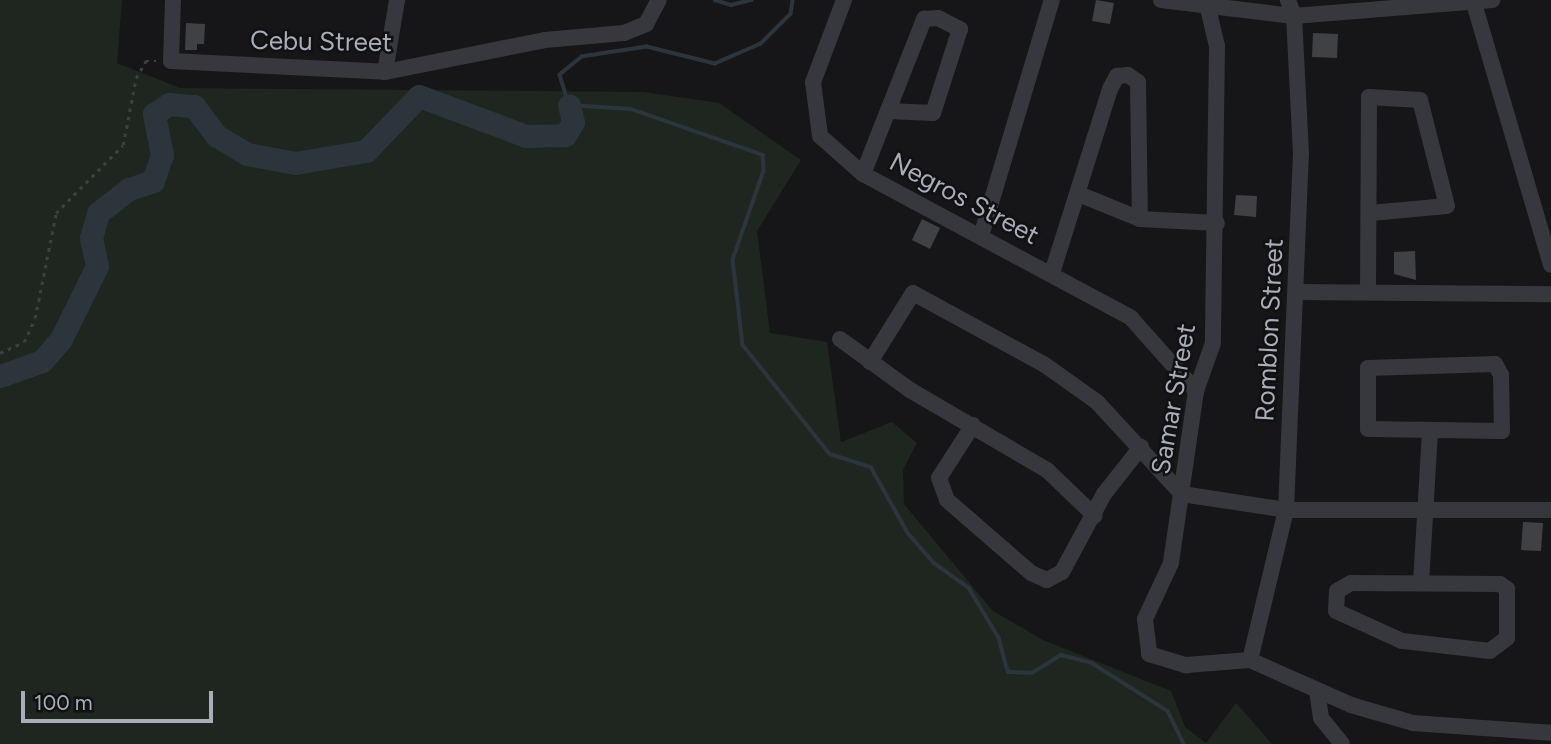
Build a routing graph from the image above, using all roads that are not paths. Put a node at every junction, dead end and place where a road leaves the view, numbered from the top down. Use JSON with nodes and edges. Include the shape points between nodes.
{"nodes":[{"id":1,"x":173,"y":0,"type":"edge"},
{"id":2,"x":397,"y":0,"type":"edge"},
{"id":3,"x":659,"y":0,"type":"edge"},
{"id":4,"x":844,"y":0,"type":"edge"},
{"id":5,"x":1052,"y":0,"type":"edge"},
{"id":6,"x":1161,"y":0,"type":"edge"},
{"id":7,"x":1288,"y":0,"type":"edge"},
{"id":8,"x":1492,"y":0,"type":"edge"},
{"id":9,"x":1473,"y":1,"type":"edge"},
{"id":10,"x":1208,"y":5,"type":"edge"},
{"id":11,"x":1294,"y":16,"type":"junction"},
{"id":12,"x":385,"y":72,"type":"junction"},
{"id":13,"x":888,"y":111,"type":"junction"},
{"id":14,"x":863,"y":174,"type":"junction"},
{"id":15,"x":1081,"y":194,"type":"junction"},
{"id":16,"x":1370,"y":213,"type":"junction"},
{"id":17,"x":1140,"y":219,"type":"junction"},
{"id":18,"x":1217,"y":223,"type":"junction"},
{"id":19,"x":981,"y":236,"type":"junction"},
{"id":20,"x":1551,"y":265,"type":"edge"},
{"id":21,"x":1052,"y":273,"type":"junction"},
{"id":22,"x":1368,"y":290,"type":"junction"},
{"id":23,"x":1298,"y":292,"type":"junction"},
{"id":24,"x":1551,"y":294,"type":"edge"},
{"id":25,"x":840,"y":339,"type":"dead end"},
{"id":26,"x":870,"y":362,"type":"junction"},
{"id":27,"x":1196,"y":391,"type":"junction"},
{"id":28,"x":973,"y":425,"type":"junction"},
{"id":29,"x":1430,"y":433,"type":"junction"},
{"id":30,"x":1141,"y":447,"type":"junction"},
{"id":31,"x":1182,"y":494,"type":"junction"},
{"id":32,"x":1426,"y":508,"type":"junction"},
{"id":33,"x":1286,"y":510,"type":"junction"},
{"id":34,"x":1551,"y":510,"type":"edge"},
{"id":35,"x":1095,"y":516,"type":"junction"},
{"id":36,"x":1421,"y":583,"type":"junction"},
{"id":37,"x":1250,"y":660,"type":"junction"},
{"id":38,"x":1317,"y":690,"type":"junction"},
{"id":39,"x":1445,"y":727,"type":"junction"},
{"id":40,"x":1551,"y":733,"type":"edge"},
{"id":41,"x":1342,"y":744,"type":"edge"},
{"id":42,"x":1439,"y":744,"type":"edge"}],
"edges":[{"from":1,"to":12,"type":"street","name":"Cebu Street","via":[[170,61]]},
{"from":2,"to":12,"type":"street"},
{"from":3,"to":12,"type":"street","name":"Cebu Street","via":[[646,24],[624,33],[545,40]]},
{"from":4,"to":14,"type":"street","name":"Negros Street","via":[[818,59],[815,111],[820,136]]},
{"from":5,"to":19,"type":"street"},
{"from":6,"to":10,"type":"street"},
{"from":7,"to":11,"type":"street","name":"Romblon Street"},
{"from":8,"to":9,"type":"street"},
{"from":9,"to":11,"type":"street"},
{"from":9,"to":20,"type":"street"},
{"from":10,"to":11,"type":"street"},
{"from":10,"to":18,"type":"street","name":"Samar Street","via":[[1217,46]]},
{"from":11,"to":23,"type":"street","name":"Romblon Street","via":[[1301,154]]},
{"from":13,"to":13,"type":"street","via":[[924,19],[939,18],[960,29],[933,113]]},
{"from":13,"to":14,"type":"street"},
{"from":14,"to":19,"type":"street","name":"Negros Street"},
{"from":15,"to":17,"type":"street"},
{"from":15,"to":17,"type":"street","via":[[1110,89],[1117,76],[1128,75],[1138,82]]},
{"from":15,"to":21,"type":"street"},
{"from":16,"to":16,"type":"street","via":[[1369,97],[1420,100],[1447,206]]},
{"from":16,"to":22,"type":"street"},
{"from":17,"to":18,"type":"street"},
{"from":18,"to":27,"type":"street","name":"Samar Street","via":[[1213,343]]},
{"from":19,"to":21,"type":"street","name":"Negros Street"},
{"from":21,"to":27,"type":"street","name":"Negros Street","via":[[1131,318]]},
{"from":22,"to":23,"type":"street"},
{"from":22,"to":24,"type":"street"},
{"from":23,"to":33,"type":"street","name":"Romblon Street"},
{"from":25,"to":26,"type":"street"},
{"from":26,"to":28,"type":"street"},
{"from":26,"to":30,"type":"street","via":[[913,293],[1045,365],[1097,402]]},
{"from":27,"to":31,"type":"street","name":"Samar Street"},
{"from":28,"to":35,"type":"street","via":[[1047,470]]},
{"from":28,"to":35,"type":"street","via":[[939,478],[947,500],[1031,573],[1047,580],[1062,572]]},
{"from":29,"to":29,"type":"street","via":[[1502,431],[1500,367],[1368,368],[1368,429]]},
{"from":29,"to":32,"type":"street"},
{"from":30,"to":31,"type":"street"},
{"from":30,"to":35,"type":"street","via":[[1104,494]]},
{"from":31,"to":33,"type":"street"},
{"from":31,"to":37,"type":"street","name":"Samar Street","via":[[1171,563],[1145,619],[1149,654],[1186,665]]},
{"from":32,"to":33,"type":"street"},
{"from":32,"to":34,"type":"street"},
{"from":32,"to":36,"type":"street"},
{"from":33,"to":37,"type":"street","name":"Romblon Street"},
{"from":36,"to":36,"type":"street","via":[[1342,585],[1336,611],[1402,640],[1490,651],[1503,645],[1507,589],[1500,584]]},
{"from":37,"to":38,"type":"street"},
{"from":38,"to":39,"type":"street","via":[[1376,712]]},
{"from":38,"to":41,"type":"street","via":[[1321,718]]},
{"from":39,"to":40,"type":"street"},
{"from":39,"to":42,"type":"street"}]}
